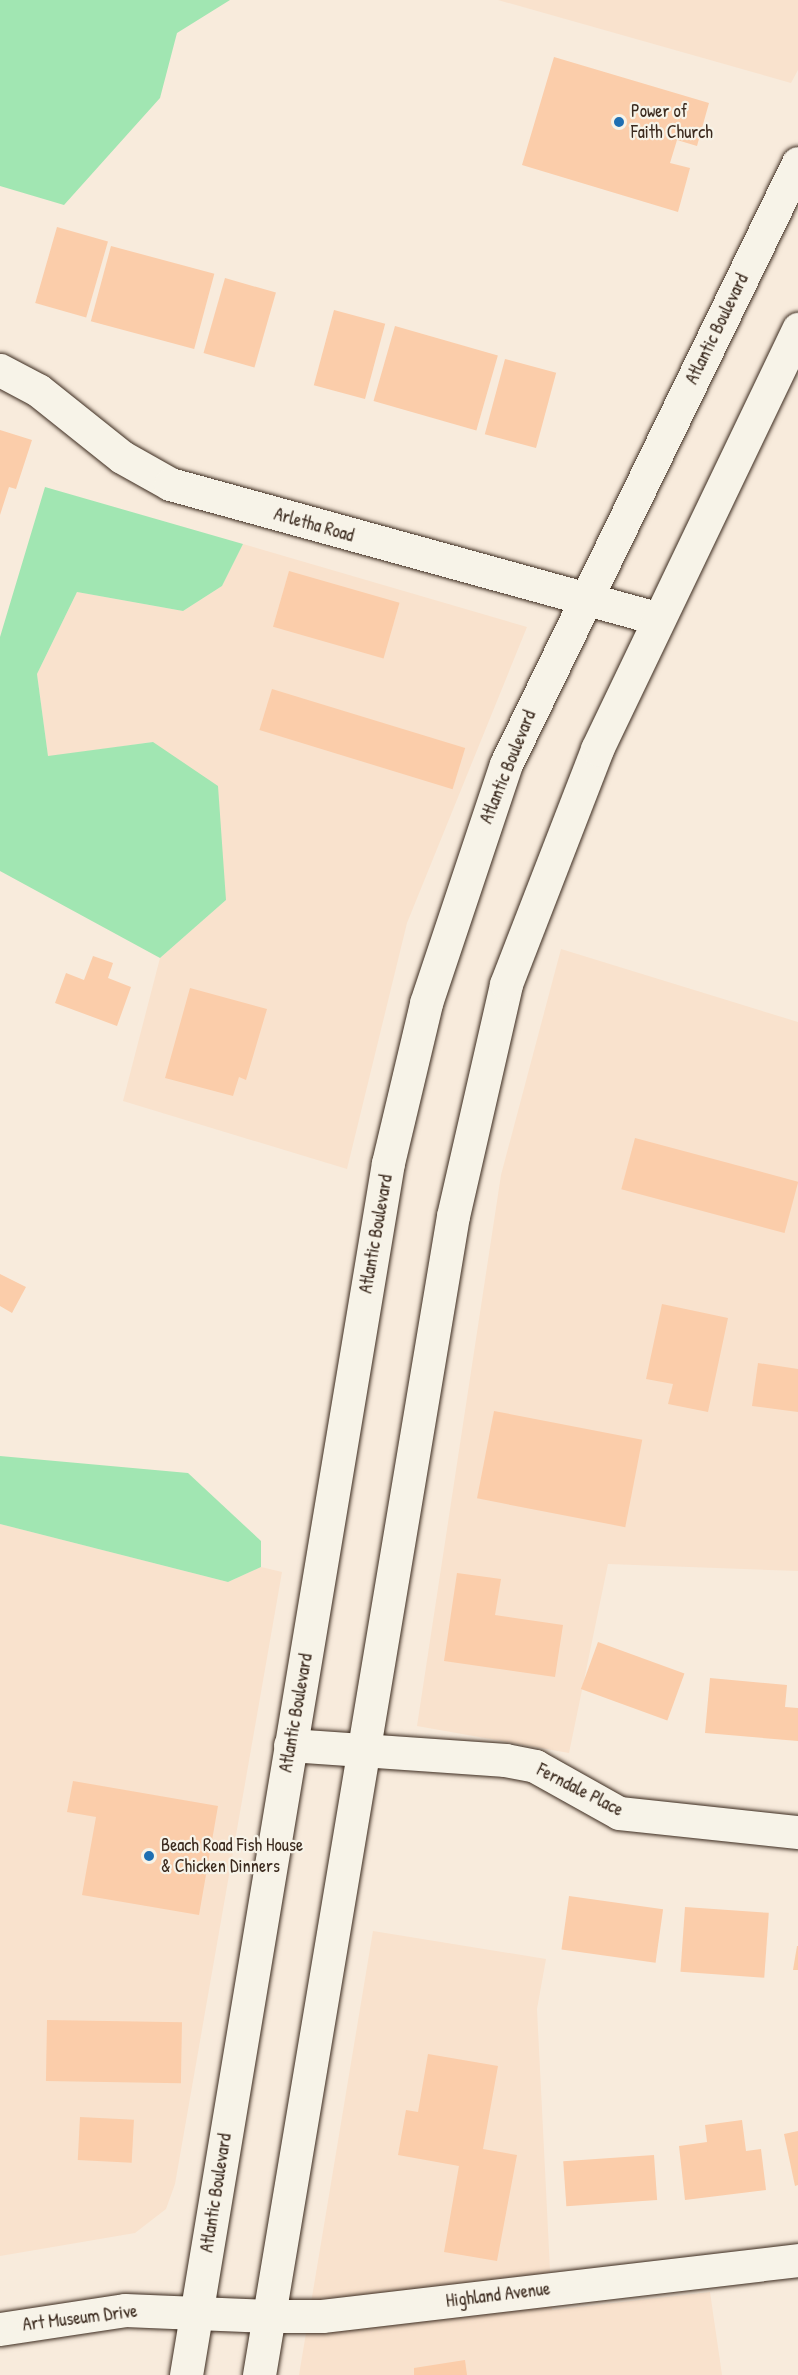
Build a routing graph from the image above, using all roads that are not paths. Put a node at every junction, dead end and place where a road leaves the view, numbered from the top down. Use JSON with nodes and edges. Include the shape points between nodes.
{"nodes":[{"id":1,"x":798,"y":163,"type":"edge"},
{"id":2,"x":798,"y":329,"type":"edge"},
{"id":3,"x":0,"y":370,"type":"edge"},
{"id":4,"x":585,"y":603,"type":"junction"},
{"id":5,"x":656,"y":618,"type":"junction"},
{"id":6,"x":290,"y":1745,"type":"junction"},
{"id":7,"x":364,"y":1750,"type":"junction"},
{"id":8,"x":798,"y":1832,"type":"edge"},
{"id":9,"x":798,"y":2260,"type":"edge"},
{"id":10,"x":197,"y":2311,"type":"junction"},
{"id":11,"x":269,"y":2316,"type":"junction"},
{"id":12,"x":0,"y":2329,"type":"edge"},
{"id":13,"x":186,"y":2375,"type":"edge"},
{"id":14,"x":259,"y":2375,"type":"edge"}],
"edges":[{"from":1,"to":4,"type":"main road","name":"Atlantic Boulevard"},
{"from":2,"to":5,"type":"main road"},
{"from":3,"to":4,"type":"main road","name":"Arletha Road","via":[[38,390],[122,457],[170,484]]},
{"from":4,"to":5,"type":"main road","name":"Arletha Road"},
{"from":4,"to":6,"type":"main road","name":"Atlantic Boulevard","via":[[502,775],[439,957],[410,1064]]},
{"from":5,"to":7,"type":"main road","via":[[549,860],[506,984],[481,1079],[453,1216]]},
{"from":6,"to":7,"type":"main road","name":"Ferndale Place"},
{"from":6,"to":10,"type":"main road","name":"Atlantic Boulevard"},
{"from":7,"to":8,"type":"main road","name":"Ferndale Place","via":[[505,1760],[535,1766],[619,1813]]},
{"from":7,"to":11,"type":"main road"},
{"from":9,"to":11,"type":"main road","name":"Highland Avenue","via":[[322,2316]]},
{"from":10,"to":11,"type":"main road","name":"Highland Avenue"},
{"from":10,"to":12,"type":"main road","name":"Art Museum Drive","via":[[125,2310]]},
{"from":10,"to":13,"type":"main road","name":"Atlantic Boulevard"},
{"from":11,"to":14,"type":"main road"}]}
